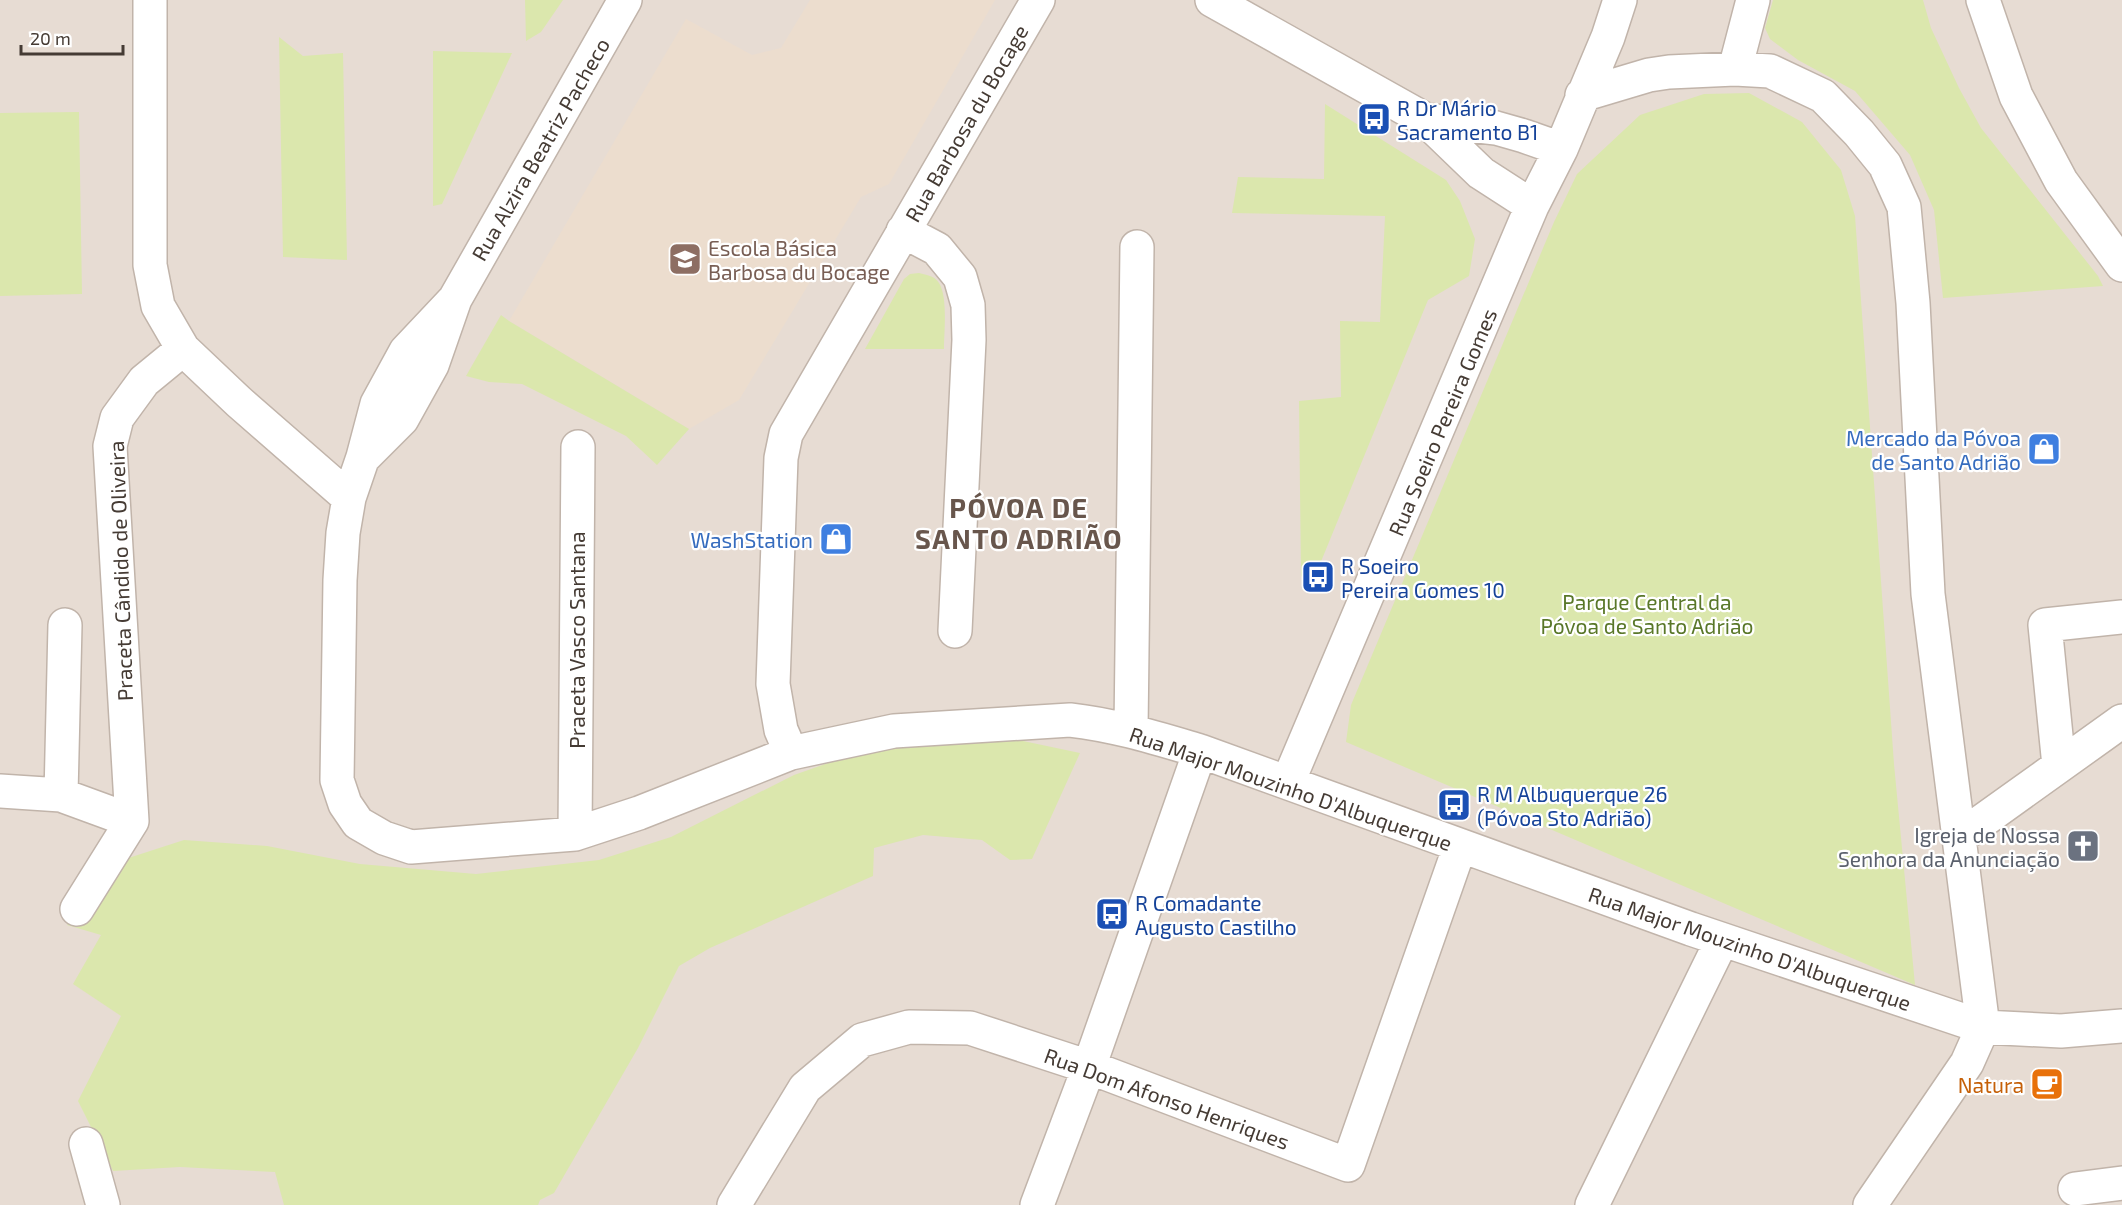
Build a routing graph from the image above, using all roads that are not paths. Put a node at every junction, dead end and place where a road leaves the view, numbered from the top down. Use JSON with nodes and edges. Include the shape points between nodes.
{"nodes":[{"id":1,"x":150,"y":0,"type":"edge"},
{"id":2,"x":625,"y":0,"type":"edge"},
{"id":3,"x":1038,"y":0,"type":"edge"},
{"id":4,"x":1212,"y":0,"type":"edge"},
{"id":5,"x":1620,"y":0,"type":"edge"},
{"id":6,"x":1753,"y":0,"type":"edge"},
{"id":7,"x":1983,"y":0,"type":"edge"},
{"id":8,"x":1735,"y":69,"type":"junction"},
{"id":9,"x":1582,"y":95,"type":"junction"},
{"id":10,"x":1426,"y":120,"type":"junction"},
{"id":11,"x":1561,"y":149,"type":"junction"},
{"id":12,"x":1532,"y":206,"type":"junction"},
{"id":13,"x":903,"y":231,"type":"junction"},
{"id":14,"x":1137,"y":247,"type":"dead end"},
{"id":15,"x":2122,"y":265,"type":"edge"},
{"id":16,"x":183,"y":349,"type":"junction"},
{"id":17,"x":578,"y":447,"type":"dead end"},
{"id":18,"x":349,"y":498,"type":"junction"},
{"id":19,"x":2122,"y":617,"type":"edge"},
{"id":20,"x":65,"y":625,"type":"dead end"},
{"id":21,"x":955,"y":631,"type":"dead end"},
{"id":22,"x":2122,"y":721,"type":"edge"},
{"id":23,"x":1131,"y":730,"type":"junction"},
{"id":24,"x":1200,"y":751,"type":"junction"},
{"id":25,"x":791,"y":753,"type":"junction"},
{"id":26,"x":2060,"y":766,"type":"junction"},
{"id":27,"x":337,"y":780,"type":"joint"},
{"id":28,"x":1288,"y":782,"type":"junction"},
{"id":29,"x":0,"y":791,"type":"edge"},
{"id":30,"x":61,"y":795,"type":"junction"},
{"id":31,"x":132,"y":821,"type":"junction"},
{"id":32,"x":574,"y":834,"type":"junction"},
{"id":33,"x":1960,"y":837,"type":"junction"},
{"id":34,"x":1460,"y":846,"type":"junction"},
{"id":35,"x":77,"y":909,"type":"dead end"},
{"id":36,"x":1722,"y":940,"type":"junction"},
{"id":37,"x":2122,"y":1026,"type":"edge"},
{"id":38,"x":1983,"y":1028,"type":"junction"},
{"id":39,"x":1089,"y":1067,"type":"junction"},
{"id":40,"x":86,"y":1144,"type":"dead end"},
{"id":41,"x":2122,"y":1183,"type":"edge"},
{"id":42,"x":2075,"y":1189,"type":"dead end"},
{"id":43,"x":103,"y":1205,"type":"edge"},
{"id":44,"x":734,"y":1205,"type":"edge"},
{"id":45,"x":1037,"y":1205,"type":"edge"},
{"id":46,"x":1592,"y":1205,"type":"edge"},
{"id":47,"x":1870,"y":1205,"type":"edge"}],
"edges":[{"from":1,"to":16,"type":"street","via":[[150,265],[158,306]]},
{"from":2,"to":18,"type":"street","name":"Rua Alzira Beatriz Pacheco","via":[[455,298],[406,351],[377,404]]},
{"from":3,"to":13,"type":"street","name":"Rua Barbosa du Bocage"},
{"from":4,"to":10,"type":"street"},
{"from":5,"to":9,"type":"street","name":"Rua Soeiro Pereira Gomes"},
{"from":6,"to":8,"type":"street"},
{"from":7,"to":15,"type":"street","via":[[2016,96],[2061,181]]},
{"from":8,"to":9,"type":"street","via":[[1649,75]]},
{"from":8,"to":33,"type":"street","via":[[1770,71],[1823,96],[1885,165],[1904,207],[1913,303],[1928,594]]},
{"from":9,"to":11,"type":"street","name":"Rua Soeiro Pereira Gomes"},
{"from":10,"to":11,"type":"street","via":[[1496,128]]},
{"from":10,"to":12,"type":"street","via":[[1481,173]]},
{"from":11,"to":12,"type":"street","name":"Rua Soeiro Pereira Gomes"},
{"from":12,"to":28,"type":"street","name":"Rua Soeiro Pereira Gomes"},
{"from":13,"to":21,"type":"street","via":[[937,249],[960,277],[968,305]]},
{"from":13,"to":25,"type":"street","name":"Rua Barbosa du Bocage","via":[[786,434],[781,458],[773,684]]},
{"from":14,"to":23,"type":"street"},
{"from":16,"to":18,"type":"street"},
{"from":16,"to":31,"type":"street","name":"Praceta Cândido de Oliveira","via":[[144,381],[117,418],[110,446]]},
{"from":17,"to":32,"type":"street","name":"Praceta Vasco Santana"},
{"from":18,"to":27,"type":"street","name":"Rua Alzira Beatriz Pacheco","via":[[340,580]]},
{"from":19,"to":26,"type":"street","via":[[2045,625]]},
{"from":20,"to":30,"type":"street"},
{"from":22,"to":26,"type":"street"},
{"from":23,"to":24,"type":"street","name":"Rua Major Mouzinho D'Albuquerque"},
{"from":23,"to":25,"type":"street","name":"Rua Major Mouzinho D'Albuquerque","via":[[1070,720],[958,725],[894,730]]},
{"from":24,"to":28,"type":"street","name":"Rua Major Mouzinho D'Albuquerque"},
{"from":24,"to":39,"type":"street"},
{"from":25,"to":32,"type":"street","name":"Rua Major Mouzinho D'Albuquerque","via":[[639,813]]},
{"from":26,"to":33,"type":"street"},
{"from":27,"to":32,"type":"street","name":"Rua Major Mouzinho D'Albuquerque","via":[[345,804],[358,823],[411,847]]},
{"from":28,"to":34,"type":"street","name":"Rua Major Mouzinho D'Albuquerque"},
{"from":29,"to":30,"type":"street"},
{"from":30,"to":31,"type":"street"},
{"from":31,"to":35,"type":"street"},
{"from":33,"to":38,"type":"street"},
{"from":34,"to":36,"type":"street","name":"Rua Major Mouzinho D'Albuquerque"},
{"from":34,"to":39,"type":"street","name":"Rua Dom Afonso Henriques","via":[[1347,1165]]},
{"from":36,"to":38,"type":"street","name":"Rua Major Mouzinho D'Albuquerque"},
{"from":36,"to":46,"type":"street"},
{"from":37,"to":38,"type":"street","name":"Rua Major Mouzinho D'Albuquerque","via":[[2061,1031]]},
{"from":38,"to":47,"type":"street","via":[[1967,1063]]},
{"from":39,"to":44,"type":"street","name":"Rua Dom Afonso Henriques","via":[[969,1028],[909,1027],[862,1040],[805,1088]]},
{"from":39,"to":45,"type":"street"},
{"from":40,"to":43,"type":"street"},
{"from":41,"to":42,"type":"street"}]}
